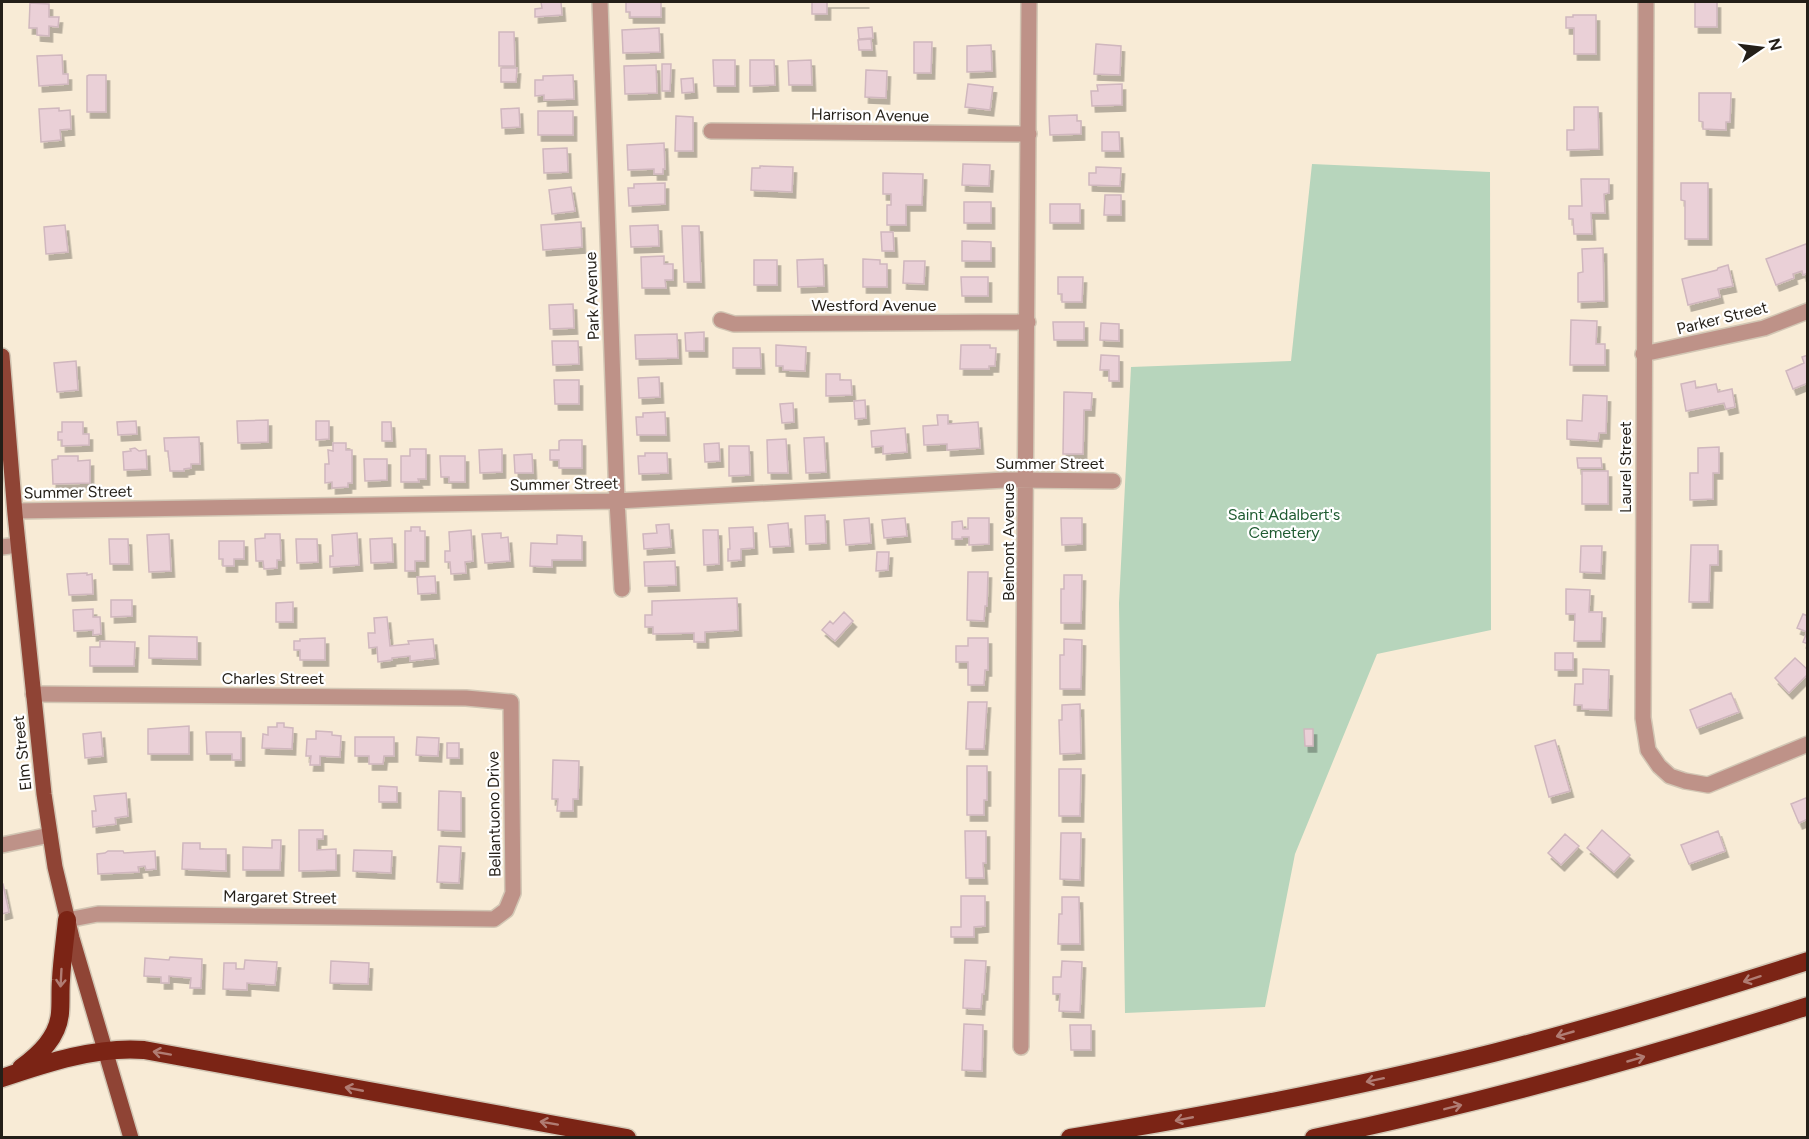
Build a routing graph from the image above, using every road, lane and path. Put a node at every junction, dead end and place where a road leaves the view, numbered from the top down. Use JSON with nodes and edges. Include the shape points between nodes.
{"nodes":[{"id":1,"x":600,"y":2,"type":"edge"},
{"id":2,"x":1029,"y":2,"type":"edge"},
{"id":3,"x":1646,"y":2,"type":"edge"},
{"id":4,"x":711,"y":131,"type":"dead end"},
{"id":5,"x":1029,"y":134,"type":"junction"},
{"id":6,"x":1808,"y":311,"type":"edge"},
{"id":7,"x":721,"y":320,"type":"dead end"},
{"id":8,"x":1028,"y":322,"type":"junction"},
{"id":9,"x":1643,"y":354,"type":"junction"},
{"id":10,"x":2,"y":356,"type":"edge"},
{"id":11,"x":1026,"y":480,"type":"junction"},
{"id":12,"x":1113,"y":481,"type":"dead end"},
{"id":13,"x":617,"y":501,"type":"junction"},
{"id":14,"x":15,"y":511,"type":"junction"},
{"id":15,"x":18,"y":545,"type":"junction"},
{"id":16,"x":2,"y":547,"type":"edge"},
{"id":17,"x":622,"y":589,"type":"dead end"},
{"id":18,"x":33,"y":694,"type":"junction"},
{"id":19,"x":511,"y":702,"type":"joint"},
{"id":20,"x":1808,"y":744,"type":"edge"},
{"id":21,"x":50,"y":835,"type":"junction"},
{"id":22,"x":2,"y":845,"type":"edge"},
{"id":23,"x":494,"y":919,"type":"joint"},
{"id":24,"x":67,"y":920,"type":"junction"},
{"id":25,"x":1808,"y":961,"type":"edge"},
{"id":26,"x":1808,"y":1006,"type":"edge"},
{"id":27,"x":1022,"y":1047,"type":"dead end"},
{"id":28,"x":104,"y":1051,"type":"junction"},
{"id":29,"x":6,"y":1076,"type":"edge"},
{"id":30,"x":131,"y":1137,"type":"edge"},
{"id":31,"x":627,"y":1137,"type":"edge"},
{"id":32,"x":1070,"y":1137,"type":"edge"},
{"id":33,"x":1314,"y":1137,"type":"edge"}],
"edges":[{"from":1,"to":13,"type":"street","name":"Park Avenue"},
{"from":2,"to":5,"type":"street","name":"Belmont Avenue"},
{"from":3,"to":9,"type":"street","name":"Laurel Street"},
{"from":4,"to":5,"type":"street","name":"Harrison Avenue"},
{"from":5,"to":8,"type":"street","name":"Belmont Avenue"},
{"from":6,"to":9,"type":"street","name":"Parker Street","via":[[1764,328]]},
{"from":7,"to":8,"type":"street","name":"Westford Avenue","via":[[734,324]]},
{"from":8,"to":11,"type":"street","name":"Belmont Avenue"},
{"from":9,"to":20,"type":"street","name":"Laurel Street","via":[[1643,718],[1648,750],[1670,776],[1708,785]]},
{"from":10,"to":14,"type":"main road","name":"Elm Street"},
{"from":11,"to":12,"type":"street","name":"Summer Street"},
{"from":11,"to":13,"type":"street","name":"Summer Street"},
{"from":11,"to":27,"type":"street","name":"Belmont Avenue"},
{"from":13,"to":14,"type":"street","name":"Summer Street"},
{"from":13,"to":17,"type":"street","name":"Park Avenue"},
{"from":14,"to":15,"type":"main road","name":"Elm Street"},
{"from":15,"to":16,"type":"street"},
{"from":15,"to":18,"type":"main road","name":"Elm Street"},
{"from":18,"to":19,"type":"street","name":"Charles Street","via":[[466,698]]},
{"from":18,"to":21,"type":"main road","name":"Elm Street"},
{"from":19,"to":23,"type":"street","name":"Bellantuono Drive","via":[[513,893],[506,910]]},
{"from":21,"to":22,"type":"street"},
{"from":21,"to":24,"type":"main road","name":"Elm Street"},
{"from":23,"to":24,"type":"street","name":"Margaret Street","via":[[98,914]]},
{"from":24,"to":28,"type":"main road","name":"Elm Street"},
{"from":24,"to":29,"type":"highway","one_way":true,"via":[[57,1027],[41,1051]]},
{"from":25,"to":32,"type":"highway","one_way":true,"via":[[1606,1023],[1451,1063],[1157,1124]]},
{"from":33,"to":26,"type":"highway","one_way":true,"via":[[1546,1084]]},
{"from":28,"to":29,"type":"highway"},
{"from":28,"to":30,"type":"main road","name":"Elm Street"},
{"from":31,"to":28,"type":"highway","one_way":true,"via":[[152,1051]]}]}
